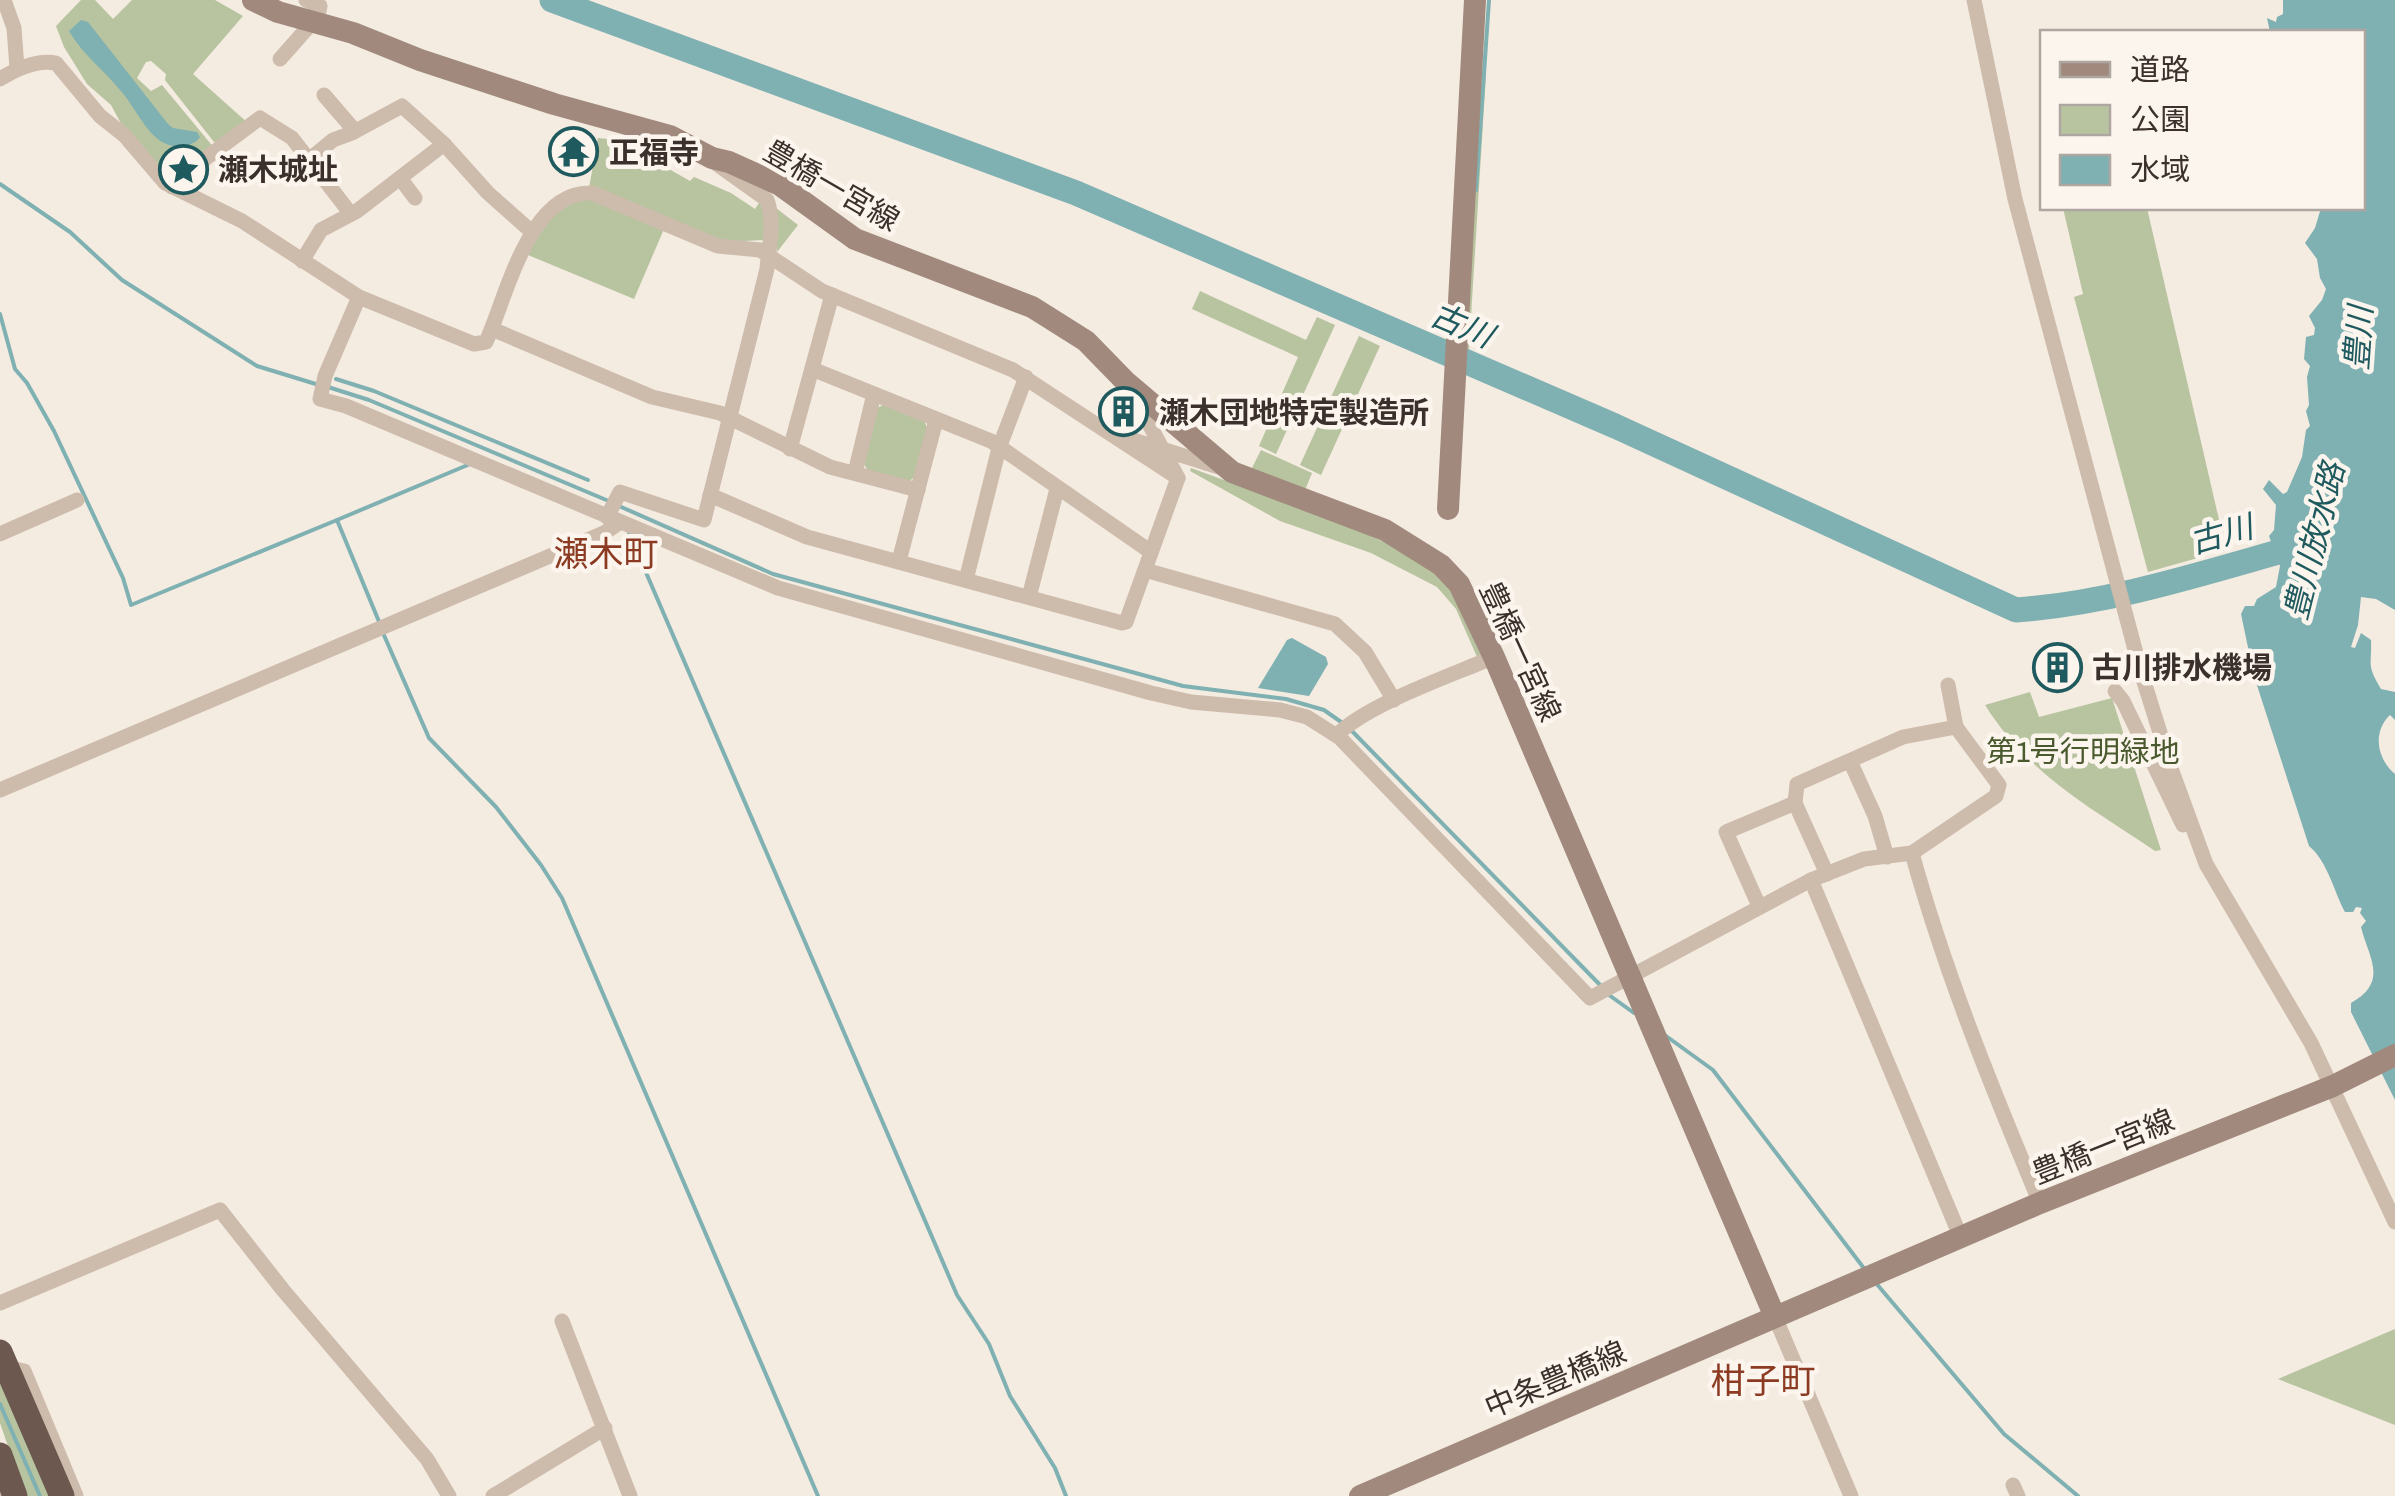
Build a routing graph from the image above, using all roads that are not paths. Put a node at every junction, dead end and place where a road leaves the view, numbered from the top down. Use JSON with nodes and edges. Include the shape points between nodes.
{"nodes":[{"id":1,"x":4,"y":0,"type":"edge"},
{"id":2,"x":253,"y":0,"type":"edge"},
{"id":3,"x":1474,"y":0,"type":"edge"},
{"id":4,"x":1974,"y":0,"type":"edge"},
{"id":5,"x":308,"y":11,"type":"edge"},
{"id":6,"x":280,"y":58,"type":"dead end"},
{"id":7,"x":16,"y":68,"type":"junction"},
{"id":8,"x":0,"y":80,"type":"edge"},
{"id":9,"x":324,"y":95,"type":"dead end"},
{"id":10,"x":355,"y":131,"type":"junction"},
{"id":11,"x":444,"y":144,"type":"junction"},
{"id":12,"x":712,"y":158,"type":"junction"},
{"id":13,"x":310,"y":159,"type":"junction"},
{"id":14,"x":400,"y":178,"type":"junction"},
{"id":15,"x":172,"y":187,"type":"junction"},
{"id":16,"x":416,"y":198,"type":"dead end"},
{"id":17,"x":351,"y":214,"type":"junction"},
{"id":18,"x":532,"y":232,"type":"junction"},
{"id":19,"x":768,"y":255,"type":"junction"},
{"id":20,"x":302,"y":261,"type":"junction"},
{"id":21,"x":832,"y":295,"type":"junction"},
{"id":22,"x":359,"y":297,"type":"junction"},
{"id":23,"x":492,"y":329,"type":"junction"},
{"id":24,"x":812,"y":369,"type":"junction"},
{"id":25,"x":1026,"y":376,"type":"junction"},
{"id":26,"x":1126,"y":382,"type":"junction"},
{"id":27,"x":874,"y":394,"type":"junction"},
{"id":28,"x":729,"y":418,"type":"junction"},
{"id":29,"x":936,"y":420,"type":"junction"},
{"id":30,"x":1108,"y":433,"type":"junction"},
{"id":31,"x":790,"y":448,"type":"junction"},
{"id":32,"x":1000,"y":448,"type":"junction"},
{"id":33,"x":1162,"y":448,"type":"junction"},
{"id":34,"x":1232,"y":472,"type":"junction"},
{"id":35,"x":855,"y":473,"type":"junction"},
{"id":36,"x":1178,"y":478,"type":"junction"},
{"id":37,"x":1058,"y":488,"type":"junction"},
{"id":38,"x":918,"y":490,"type":"junction"},
{"id":39,"x":710,"y":495,"type":"junction"},
{"id":40,"x":78,"y":500,"type":"dead end"},
{"id":41,"x":1448,"y":509,"type":"dead end"},
{"id":42,"x":618,"y":517,"type":"junction"},
{"id":43,"x":0,"y":534,"type":"edge"},
{"id":44,"x":1151,"y":552,"type":"junction"},
{"id":45,"x":900,"y":561,"type":"junction"},
{"id":46,"x":1145,"y":570,"type":"junction"},
{"id":47,"x":966,"y":580,"type":"junction"},
{"id":48,"x":1029,"y":598,"type":"junction"},
{"id":49,"x":1494,"y":657,"type":"junction"},
{"id":50,"x":1948,"y":685,"type":"dead end"},
{"id":51,"x":2115,"y":690,"type":"dead end"},
{"id":52,"x":1394,"y":700,"type":"junction"},
{"id":53,"x":1956,"y":727,"type":"junction"},
{"id":54,"x":1342,"y":729,"type":"junction"},
{"id":55,"x":1850,"y":761,"type":"junction"},
{"id":56,"x":0,"y":790,"type":"edge"},
{"id":57,"x":1795,"y":803,"type":"junction"},
{"id":58,"x":2200,"y":850,"type":"junction"},
{"id":59,"x":1912,"y":852,"type":"junction"},
{"id":60,"x":1887,"y":857,"type":"junction"},
{"id":61,"x":1828,"y":874,"type":"junction"},
{"id":62,"x":1811,"y":880,"type":"junction"},
{"id":63,"x":1760,"y":906,"type":"junction"},
{"id":64,"x":1622,"y":981,"type":"junction"},
{"id":65,"x":2395,"y":1054,"type":"edge"},
{"id":66,"x":2333,"y":1086,"type":"junction"},
{"id":67,"x":2040,"y":1203,"type":"junction"},
{"id":68,"x":2395,"y":1222,"type":"edge"},
{"id":69,"x":1961,"y":1238,"type":"junction"},
{"id":70,"x":0,"y":1304,"type":"edge"},
{"id":71,"x":1775,"y":1317,"type":"junction"},
{"id":72,"x":562,"y":1321,"type":"dead end"},
{"id":73,"x":4,"y":1360,"type":"edge"},
{"id":74,"x":605,"y":1428,"type":"junction"},
{"id":75,"x":0,"y":1455,"type":"edge"},
{"id":76,"x":16,"y":1496,"type":"edge"},
{"id":77,"x":62,"y":1496,"type":"edge"},
{"id":78,"x":76,"y":1496,"type":"edge"},
{"id":79,"x":449,"y":1496,"type":"edge"},
{"id":80,"x":494,"y":1496,"type":"edge"},
{"id":81,"x":630,"y":1496,"type":"edge"},
{"id":82,"x":1360,"y":1496,"type":"edge"},
{"id":83,"x":1851,"y":1496,"type":"edge"}],
"edges":[{"from":1,"to":7,"type":"street"},
{"from":2,"to":5,"type":"main road","name":"豊橋一宮線","via":[[278,12]]},
{"from":3,"to":41,"type":"main road"},
{"from":4,"to":58,"type":"street","via":[[2015,198],[2141,672]]},
{"from":5,"to":6,"type":"street"},
{"from":5,"to":12,"type":"main road","name":"豊橋一宮線","via":[[420,60],[670,136]]},
{"from":7,"to":8,"type":"street"},
{"from":7,"to":15,"type":"street","via":[[48,61],[64,68],[100,116]]},
{"from":9,"to":10,"type":"street"},
{"from":10,"to":11,"type":"street","via":[[402,106]]},
{"from":10,"to":13,"type":"street"},
{"from":11,"to":14,"type":"street"},
{"from":11,"to":18,"type":"street"},
{"from":12,"to":19,"type":"street","via":[[767,200]]},
{"from":12,"to":26,"type":"main road","name":"豊橋一宮線","via":[[780,185],[855,239],[1032,307],[1086,340]]},
{"from":13,"to":15,"type":"street","via":[[260,118]]},
{"from":13,"to":17,"type":"street"},
{"from":14,"to":16,"type":"street"},
{"from":14,"to":17,"type":"street"},
{"from":15,"to":20,"type":"street","via":[[242,220]]},
{"from":17,"to":20,"type":"street","via":[[320,230]]},
{"from":18,"to":19,"type":"street","via":[[559,199],[592,192],[718,246]]},
{"from":18,"to":23,"type":"street"},
{"from":19,"to":21,"type":"street"},
{"from":19,"to":28,"type":"street"},
{"from":20,"to":22,"type":"street"},
{"from":21,"to":24,"type":"street"},
{"from":21,"to":25,"type":"street"},
{"from":22,"to":23,"type":"street","via":[[474,344],[483,345]]},
{"from":22,"to":42,"type":"street","via":[[320,399],[475,451]]},
{"from":23,"to":28,"type":"street","via":[[652,396]]},
{"from":24,"to":27,"type":"street"},
{"from":24,"to":31,"type":"street"},
{"from":25,"to":30,"type":"street"},
{"from":25,"to":32,"type":"street"},
{"from":26,"to":33,"type":"street"},
{"from":26,"to":34,"type":"main road","name":"豊橋一宮線"},
{"from":27,"to":29,"type":"street"},
{"from":27,"to":35,"type":"street"},
{"from":28,"to":31,"type":"street"},
{"from":28,"to":39,"type":"street"},
{"from":29,"to":32,"type":"street"},
{"from":29,"to":38,"type":"street"},
{"from":30,"to":33,"type":"street"},
{"from":30,"to":36,"type":"street"},
{"from":31,"to":35,"type":"street"},
{"from":32,"to":37,"type":"street"},
{"from":32,"to":47,"type":"street"},
{"from":33,"to":34,"type":"street"},
{"from":33,"to":36,"type":"street"},
{"from":34,"to":49,"type":"main road","name":"豊橋一宮線","via":[[1384,530],[1441,565],[1459,584]]},
{"from":35,"to":38,"type":"street"},
{"from":36,"to":44,"type":"street"},
{"from":37,"to":44,"type":"street"},
{"from":37,"to":48,"type":"street"},
{"from":38,"to":45,"type":"street"},
{"from":39,"to":42,"type":"street","via":[[702,526],[623,492]]},
{"from":39,"to":45,"type":"street","via":[[807,537]]},
{"from":40,"to":43,"type":"street"},
{"from":42,"to":54,"type":"street","via":[[791,593],[1191,702],[1280,710]]},
{"from":42,"to":56,"type":"street","via":[[604,533]]},
{"from":44,"to":46,"type":"street"},
{"from":45,"to":47,"type":"street"},
{"from":46,"to":48,"type":"street","via":[[1122,623]]},
{"from":46,"to":52,"type":"street","via":[[1335,624],[1365,652]]},
{"from":47,"to":48,"type":"street"},
{"from":49,"to":52,"type":"street"},
{"from":49,"to":64,"type":"main road","name":"豊橋一宮線"},
{"from":50,"to":53,"type":"street"},
{"from":51,"to":58,"type":"street"},
{"from":52,"to":54,"type":"street"},
{"from":53,"to":55,"type":"street","via":[[1903,737]]},
{"from":53,"to":59,"type":"street","via":[[1999,785],[1996,796]]},
{"from":54,"to":64,"type":"street","via":[[1590,998]]},
{"from":55,"to":57,"type":"street","via":[[1797,784]]},
{"from":55,"to":60,"type":"street"},
{"from":57,"to":61,"type":"street"},
{"from":57,"to":63,"type":"street","via":[[1726,832]]},
{"from":58,"to":66,"type":"street"},
{"from":59,"to":60,"type":"street"},
{"from":59,"to":67,"type":"street","via":[[1977,1051]]},
{"from":60,"to":61,"type":"street","via":[[1864,858]]},
{"from":61,"to":62,"type":"street"},
{"from":62,"to":63,"type":"street"},
{"from":62,"to":69,"type":"street"},
{"from":63,"to":64,"type":"street"},
{"from":64,"to":71,"type":"main road","name":"豊橋一宮線","via":[[1652,1026]]},
{"from":65,"to":66,"type":"main road","name":"豊橋一宮線"},
{"from":66,"to":67,"type":"main road","name":"豊橋一宮線"},
{"from":66,"to":68,"type":"street"},
{"from":67,"to":69,"type":"main road","name":"豊橋一宮線"},
{"from":69,"to":71,"type":"main road","name":"豊橋一宮線"},
{"from":70,"to":79,"type":"street","via":[[220,1210],[427,1459]]},
{"from":71,"to":82,"type":"main road","name":"中条豊橋線"},
{"from":71,"to":83,"type":"street"},
{"from":72,"to":74,"type":"street"},
{"from":73,"to":77,"type":"highway"},
{"from":73,"to":78,"type":"street","via":[[24,1371]]},
{"from":74,"to":80,"type":"street"},
{"from":74,"to":81,"type":"street"},
{"from":75,"to":76,"type":"highway"}]}
